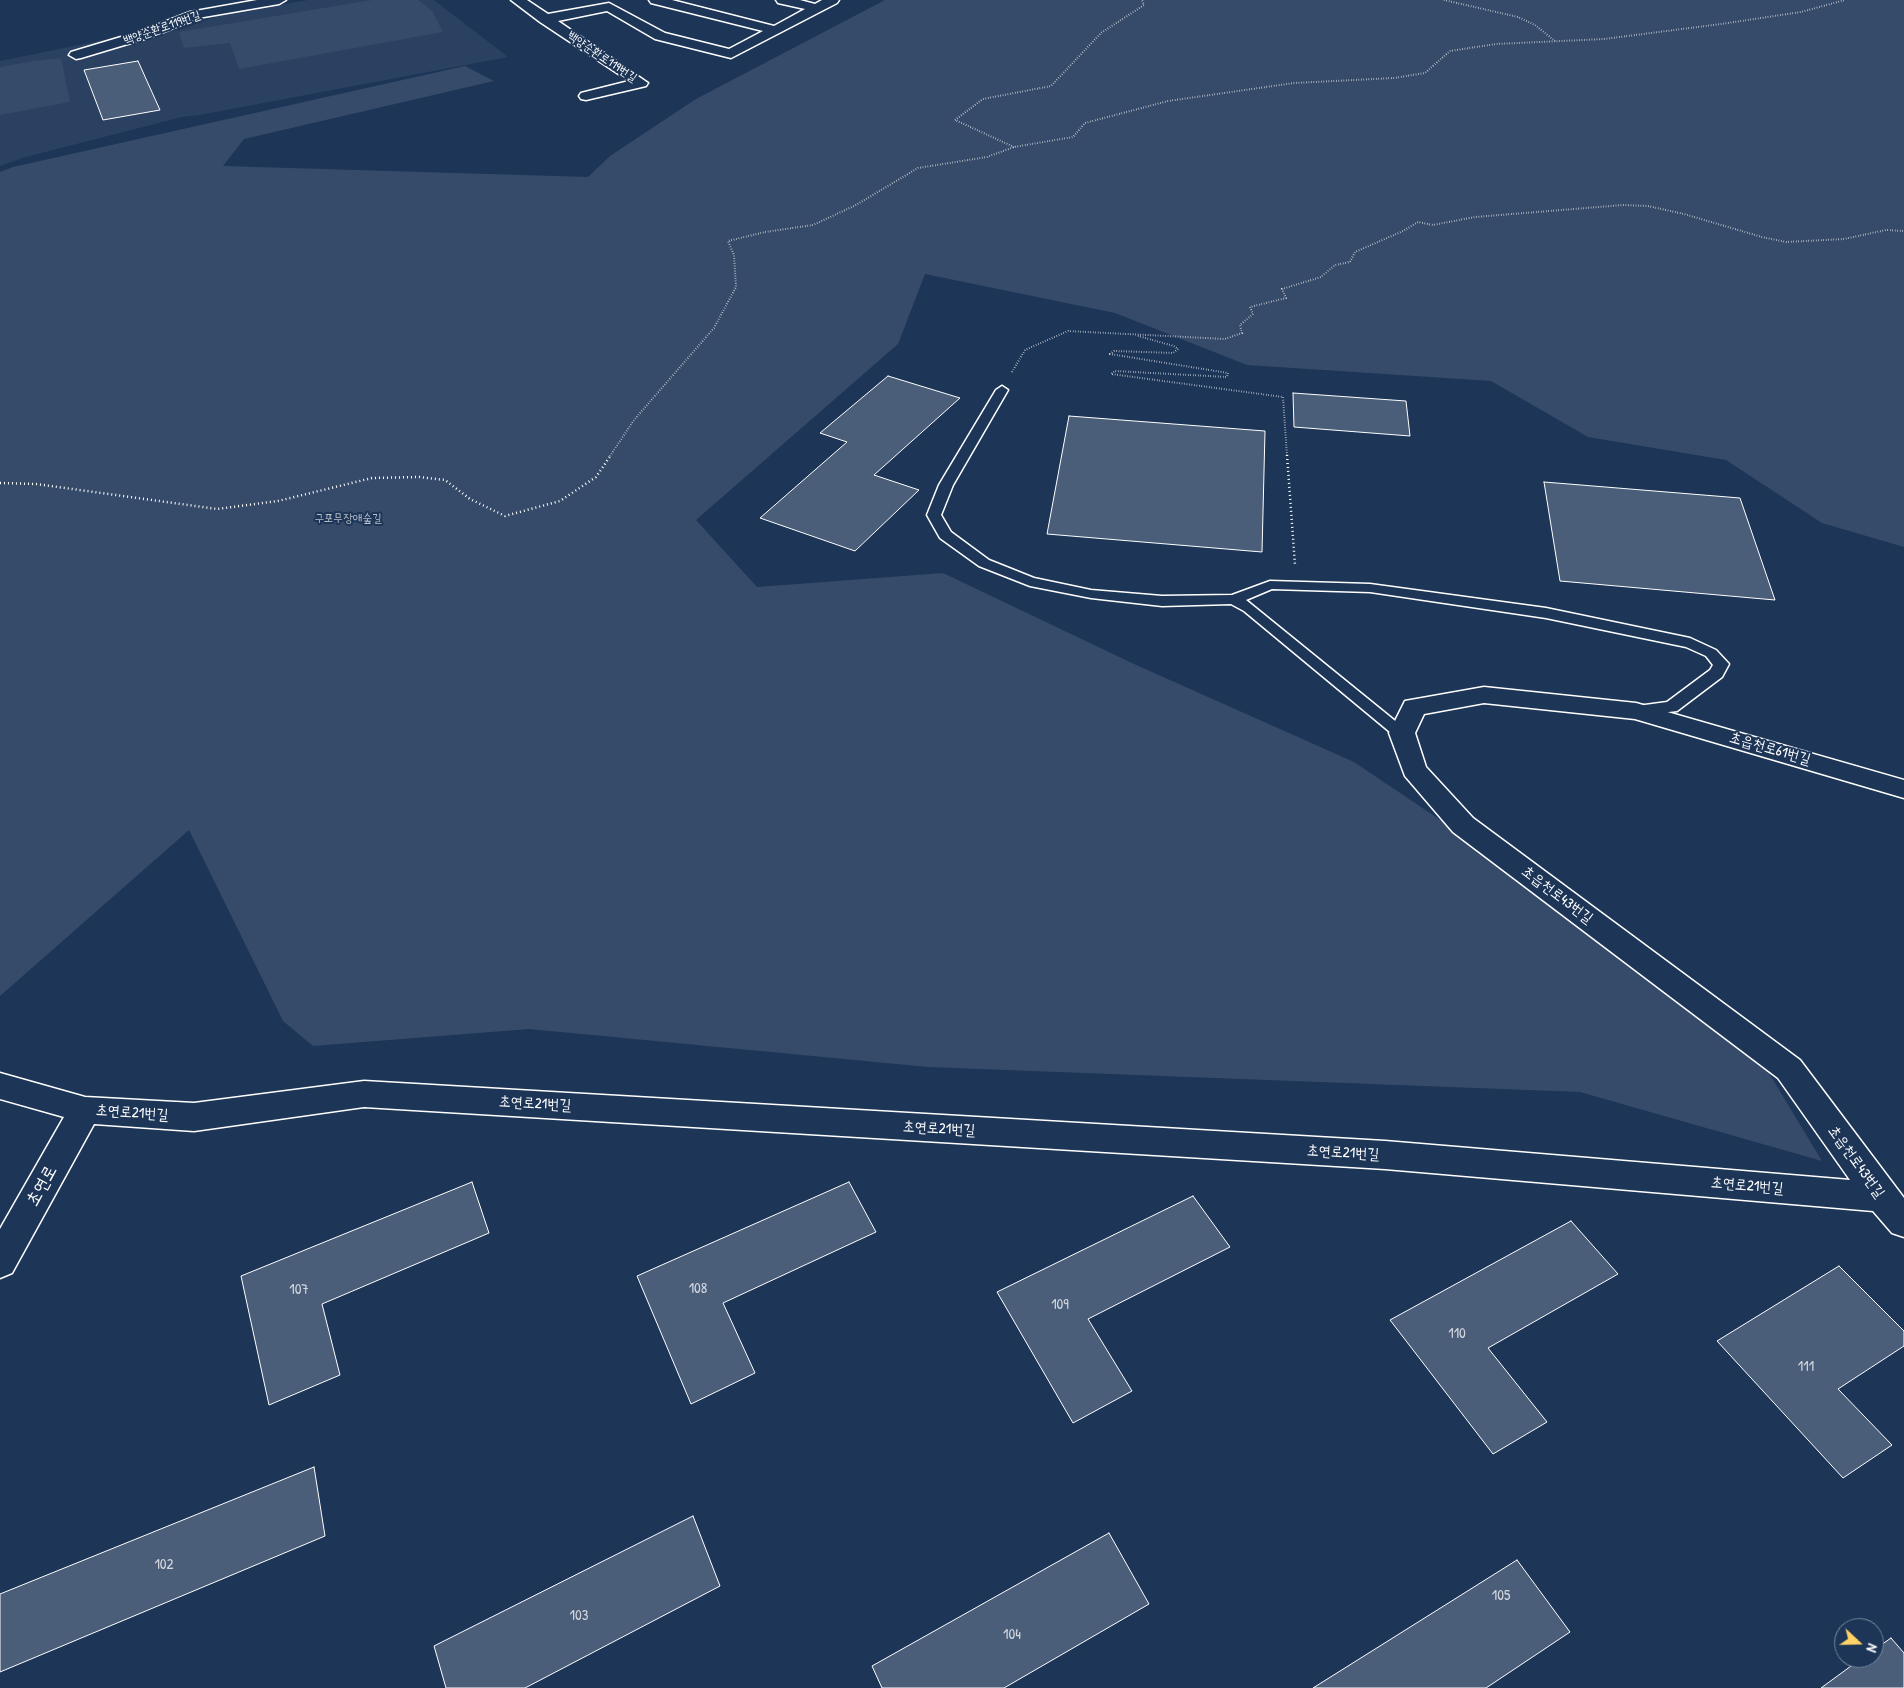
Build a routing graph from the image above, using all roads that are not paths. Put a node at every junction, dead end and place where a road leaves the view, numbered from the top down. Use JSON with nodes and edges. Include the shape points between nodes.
{"nodes":[{"id":1,"x":279,"y":0,"type":"edge"},
{"id":2,"x":518,"y":0,"type":"edge"},
{"id":3,"x":624,"y":0,"type":"edge"},
{"id":4,"x":656,"y":0,"type":"edge"},
{"id":5,"x":783,"y":0,"type":"edge"},
{"id":6,"x":832,"y":0,"type":"edge"},
{"id":7,"x":610,"y":7,"type":"junction"},
{"id":8,"x":817,"y":8,"type":"junction"},
{"id":9,"x":545,"y":19,"type":"junction"},
{"id":10,"x":774,"y":30,"type":"junction"},
{"id":11,"x":76,"y":55,"type":"dead end"},
{"id":12,"x":586,"y":96,"type":"dead end"},
{"id":13,"x":1002,"y":390,"type":"road end"},
{"id":14,"x":1234,"y":599,"type":"junction"},
{"id":15,"x":1636,"y":711,"type":"junction"},
{"id":16,"x":1402,"y":733,"type":"junction"},
{"id":17,"x":1904,"y":789,"type":"edge"},
{"id":18,"x":0,"y":1086,"type":"edge"},
{"id":19,"x":85,"y":1110,"type":"junction"},
{"id":20,"x":1882,"y":1197,"type":"junction"},
{"id":21,"x":1904,"y":1222,"type":"edge"},
{"id":22,"x":0,"y":1262,"type":"edge"}],
"edges":[{"from":1,"to":11,"type":"street","name":"백양순환로119번길","via":[[195,14],[146,34]]},
{"from":2,"to":9,"type":"street","name":"백양순환로119번길"},
{"from":3,"to":7,"type":"street"},
{"from":4,"to":10,"type":"street"},
{"from":5,"to":8,"type":"street"},
{"from":6,"to":8,"type":"street"},
{"from":7,"to":9,"type":"street"},
{"from":7,"to":10,"type":"street","via":[[660,36],[731,54]]},
{"from":8,"to":10,"type":"street"},
{"from":9,"to":12,"type":"street","name":"백양순환로119번길","via":[[641,83]]},
{"from":13,"to":14,"type":"lane","via":[[940,500],[934,516],[945,535],[984,563],[1030,582],[1091,594],[1162,601]]},
{"from":14,"to":15,"type":"lane","via":[[1270,585],[1370,588],[1546,613],[1690,644],[1711,653],[1720,664],[1716,673],[1671,707]]},
{"from":14,"to":16,"type":"lane"},
{"from":15,"to":16,"type":"street","via":[[1484,695],[1414,706]]},
{"from":15,"to":17,"type":"street","name":"초읍천로61번길"},
{"from":16,"to":20,"type":"street","name":"초읍천로43번길","via":[[1414,770],[1463,824],[1789,1069]]},
{"from":18,"to":19,"type":"street","name":"초연로21번길"},
{"from":19,"to":20,"type":"street","name":"초연로21번길","via":[[194,1117],[364,1094],[1385,1155]]},
{"from":19,"to":22,"type":"street","name":"초연로"},
{"from":20,"to":21,"type":"street","name":"초읍천로43번길"}]}
